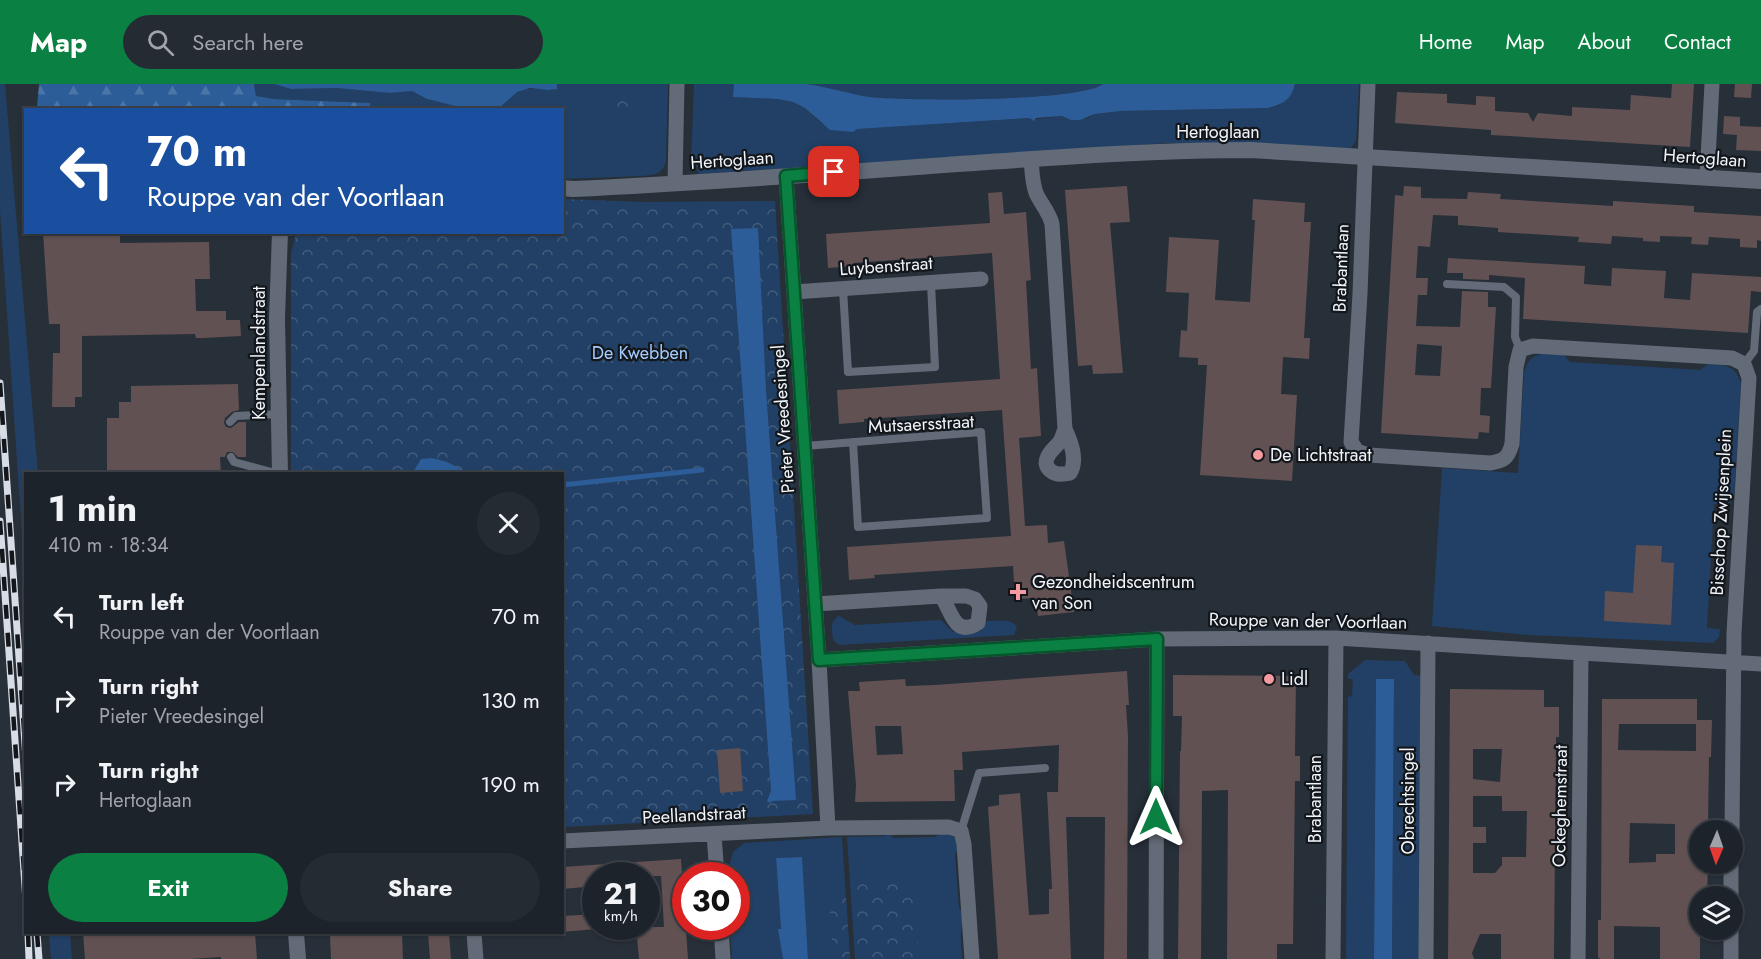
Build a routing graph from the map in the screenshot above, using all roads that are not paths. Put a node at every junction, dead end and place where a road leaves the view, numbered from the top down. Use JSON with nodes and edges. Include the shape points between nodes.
{"nodes":[{"id":1,"x":677,"y":84,"type":"edge"},
{"id":2,"x":1368,"y":84,"type":"edge"},
{"id":3,"x":1712,"y":84,"type":"edge"},
{"id":4,"x":1365,"y":157,"type":"junction"},
{"id":5,"x":1031,"y":159,"type":"junction"},
{"id":6,"x":786,"y":176,"type":"junction"},
{"id":7,"x":1707,"y":177,"type":"junction"},
{"id":8,"x":1761,"y":181,"type":"edge"},
{"id":9,"x":675,"y":183,"type":"junction"},
{"id":10,"x":564,"y":188,"type":"edge"},
{"id":11,"x":280,"y":234,"type":"edge"},
{"id":12,"x":981,"y":279,"type":"dead end"},
{"id":13,"x":931,"y":283,"type":"junction"},
{"id":14,"x":1447,"y":284,"type":"dead end"},
{"id":15,"x":843,"y":289,"type":"junction"},
{"id":16,"x":794,"y":292,"type":"junction"},
{"id":17,"x":1761,"y":309,"type":"edge"},
{"id":18,"x":1520,"y":350,"type":"junction"},
{"id":19,"x":1744,"y":364,"type":"junction"},
{"id":20,"x":279,"y":414,"type":"junction"},
{"id":21,"x":230,"y":422,"type":"dead end"},
{"id":22,"x":1065,"y":429,"type":"dead end"},
{"id":23,"x":853,"y":442,"type":"junction"},
{"id":24,"x":805,"y":446,"type":"junction"},
{"id":25,"x":231,"y":457,"type":"dead end"},
{"id":26,"x":272,"y":472,"type":"edge"},
{"id":27,"x":279,"y":472,"type":"edge"},
{"id":28,"x":941,"y":596,"type":"dead end"},
{"id":29,"x":816,"y":604,"type":"junction"},
{"id":30,"x":1336,"y":638,"type":"junction"},
{"id":31,"x":1157,"y":639,"type":"junction"},
{"id":32,"x":1428,"y":643,"type":"junction"},
{"id":33,"x":1581,"y":654,"type":"junction"},
{"id":34,"x":819,"y":660,"type":"junction"},
{"id":35,"x":1733,"y":662,"type":"junction"},
{"id":36,"x":1761,"y":664,"type":"edge"},
{"id":37,"x":1045,"y":768,"type":"dead end"},
{"id":38,"x":1732,"y":820,"type":"edge"},
{"id":39,"x":828,"y":828,"type":"junction"},
{"id":40,"x":961,"y":831,"type":"junction"},
{"id":41,"x":714,"y":834,"type":"junction"},
{"id":42,"x":564,"y":841,"type":"edge"},
{"id":43,"x":716,"y":862,"type":"edge"},
{"id":44,"x":296,"y":934,"type":"edge"},
{"id":45,"x":474,"y":934,"type":"edge"},
{"id":46,"x":722,"y":940,"type":"edge"},
{"id":47,"x":1731,"y":940,"type":"edge"},
{"id":48,"x":298,"y":959,"type":"edge"},
{"id":49,"x":476,"y":959,"type":"edge"},
{"id":50,"x":723,"y":959,"type":"edge"},
{"id":51,"x":972,"y":959,"type":"edge"},
{"id":52,"x":1156,"y":959,"type":"edge"},
{"id":53,"x":1333,"y":959,"type":"edge"},
{"id":54,"x":1426,"y":959,"type":"edge"},
{"id":55,"x":1578,"y":959,"type":"edge"},
{"id":56,"x":1731,"y":959,"type":"edge"}],
"edges":[{"from":1,"to":9,"type":"street"},
{"from":2,"to":4,"type":"street","name":"Brabantlaan"},
{"from":3,"to":7,"type":"street"},
{"from":4,"to":5,"type":"street","name":"Hertoglaan","via":[[1186,150]]},
{"from":4,"to":7,"type":"street","name":"Hertoglaan"},
{"from":4,"to":18,"type":"street","name":"Brabantlaan","via":[[1351,442],[1357,451],[1369,455],[1502,461],[1512,444]]},
{"from":5,"to":6,"type":"street","name":"Hertoglaan"},
{"from":5,"to":22,"type":"street","via":[[1033,183],[1052,224]]},
{"from":6,"to":9,"type":"street","name":"Hertoglaan"},
{"from":6,"to":16,"type":"street","name":"Pieter Vreedesingel"},
{"from":7,"to":8,"type":"street","name":"Hertoglaan"},
{"from":9,"to":10,"type":"street"},
{"from":11,"to":20,"type":"street","name":"Kempenlandstraat"},
{"from":12,"to":13,"type":"street","name":"Luybenstraat"},
{"from":13,"to":15,"type":"street","name":"Luybenstraat"},
{"from":13,"to":15,"type":"lane","via":[[935,367],[848,372]]},
{"from":14,"to":18,"type":"lane","via":[[1504,287],[1516,297],[1515,337]]},
{"from":15,"to":16,"type":"street","name":"Luybenstraat"},
{"from":16,"to":24,"type":"street","name":"Pieter Vreedesingel"},
{"from":17,"to":19,"type":"lane","via":[[1757,312],[1754,351]]},
{"from":18,"to":19,"type":"street","via":[[1533,346],[1720,357]]},
{"from":19,"to":35,"type":"street","name":"Bisschop Zwijsenplein","via":[[1749,378]]},
{"from":20,"to":21,"type":"lane","via":[[236,416]]},
{"from":20,"to":27,"type":"street","name":"Kempenlandstraat"},
{"from":23,"to":23,"type":"lane","name":"Mutsaersstraat","via":[[858,527],[987,518],[981,432]]},
{"from":23,"to":24,"type":"lane","name":"Mutsaersstraat"},
{"from":24,"to":29,"type":"street","name":"Pieter Vreedesingel"},
{"from":25,"to":26,"type":"lane","via":[[234,462]]},
{"from":28,"to":29,"type":"street"},
{"from":29,"to":34,"type":"street","name":"Pieter Vreedesingel"},
{"from":30,"to":31,"type":"street","name":"Rouppe van der Voortlaan"},
{"from":30,"to":32,"type":"street","name":"Rouppe van der Voortlaan"},
{"from":30,"to":53,"type":"street","name":"Brabantlaan"},
{"from":31,"to":34,"type":"street","name":"Rouppe van der Voortlaan"},
{"from":31,"to":52,"type":"street"},
{"from":32,"to":33,"type":"street","name":"Rouppe van der Voortlaan"},
{"from":32,"to":54,"type":"street","name":"Obrechtsingel"},
{"from":33,"to":35,"type":"street","name":"Rouppe van der Voortlaan"},
{"from":33,"to":55,"type":"street","name":"Ockeghemstraat"},
{"from":34,"to":39,"type":"street","name":"Pieter Vreedesingel"},
{"from":35,"to":36,"type":"street","name":"Rouppe van der Voortlaan"},
{"from":35,"to":38,"type":"street","name":"Bisschop Zwijsenplein"},
{"from":37,"to":40,"type":"lane","via":[[979,773]]},
{"from":39,"to":40,"type":"street","name":"Peellandstraat","via":[[949,827]]},
{"from":39,"to":41,"type":"street","name":"Peellandstraat"},
{"from":40,"to":51,"type":"street"},
{"from":41,"to":42,"type":"street","name":"Peellandstraat"},
{"from":41,"to":43,"type":"street"},
{"from":44,"to":48,"type":"street"},
{"from":45,"to":49,"type":"street"},
{"from":46,"to":50,"type":"street"},
{"from":47,"to":56,"type":"street"}]}
